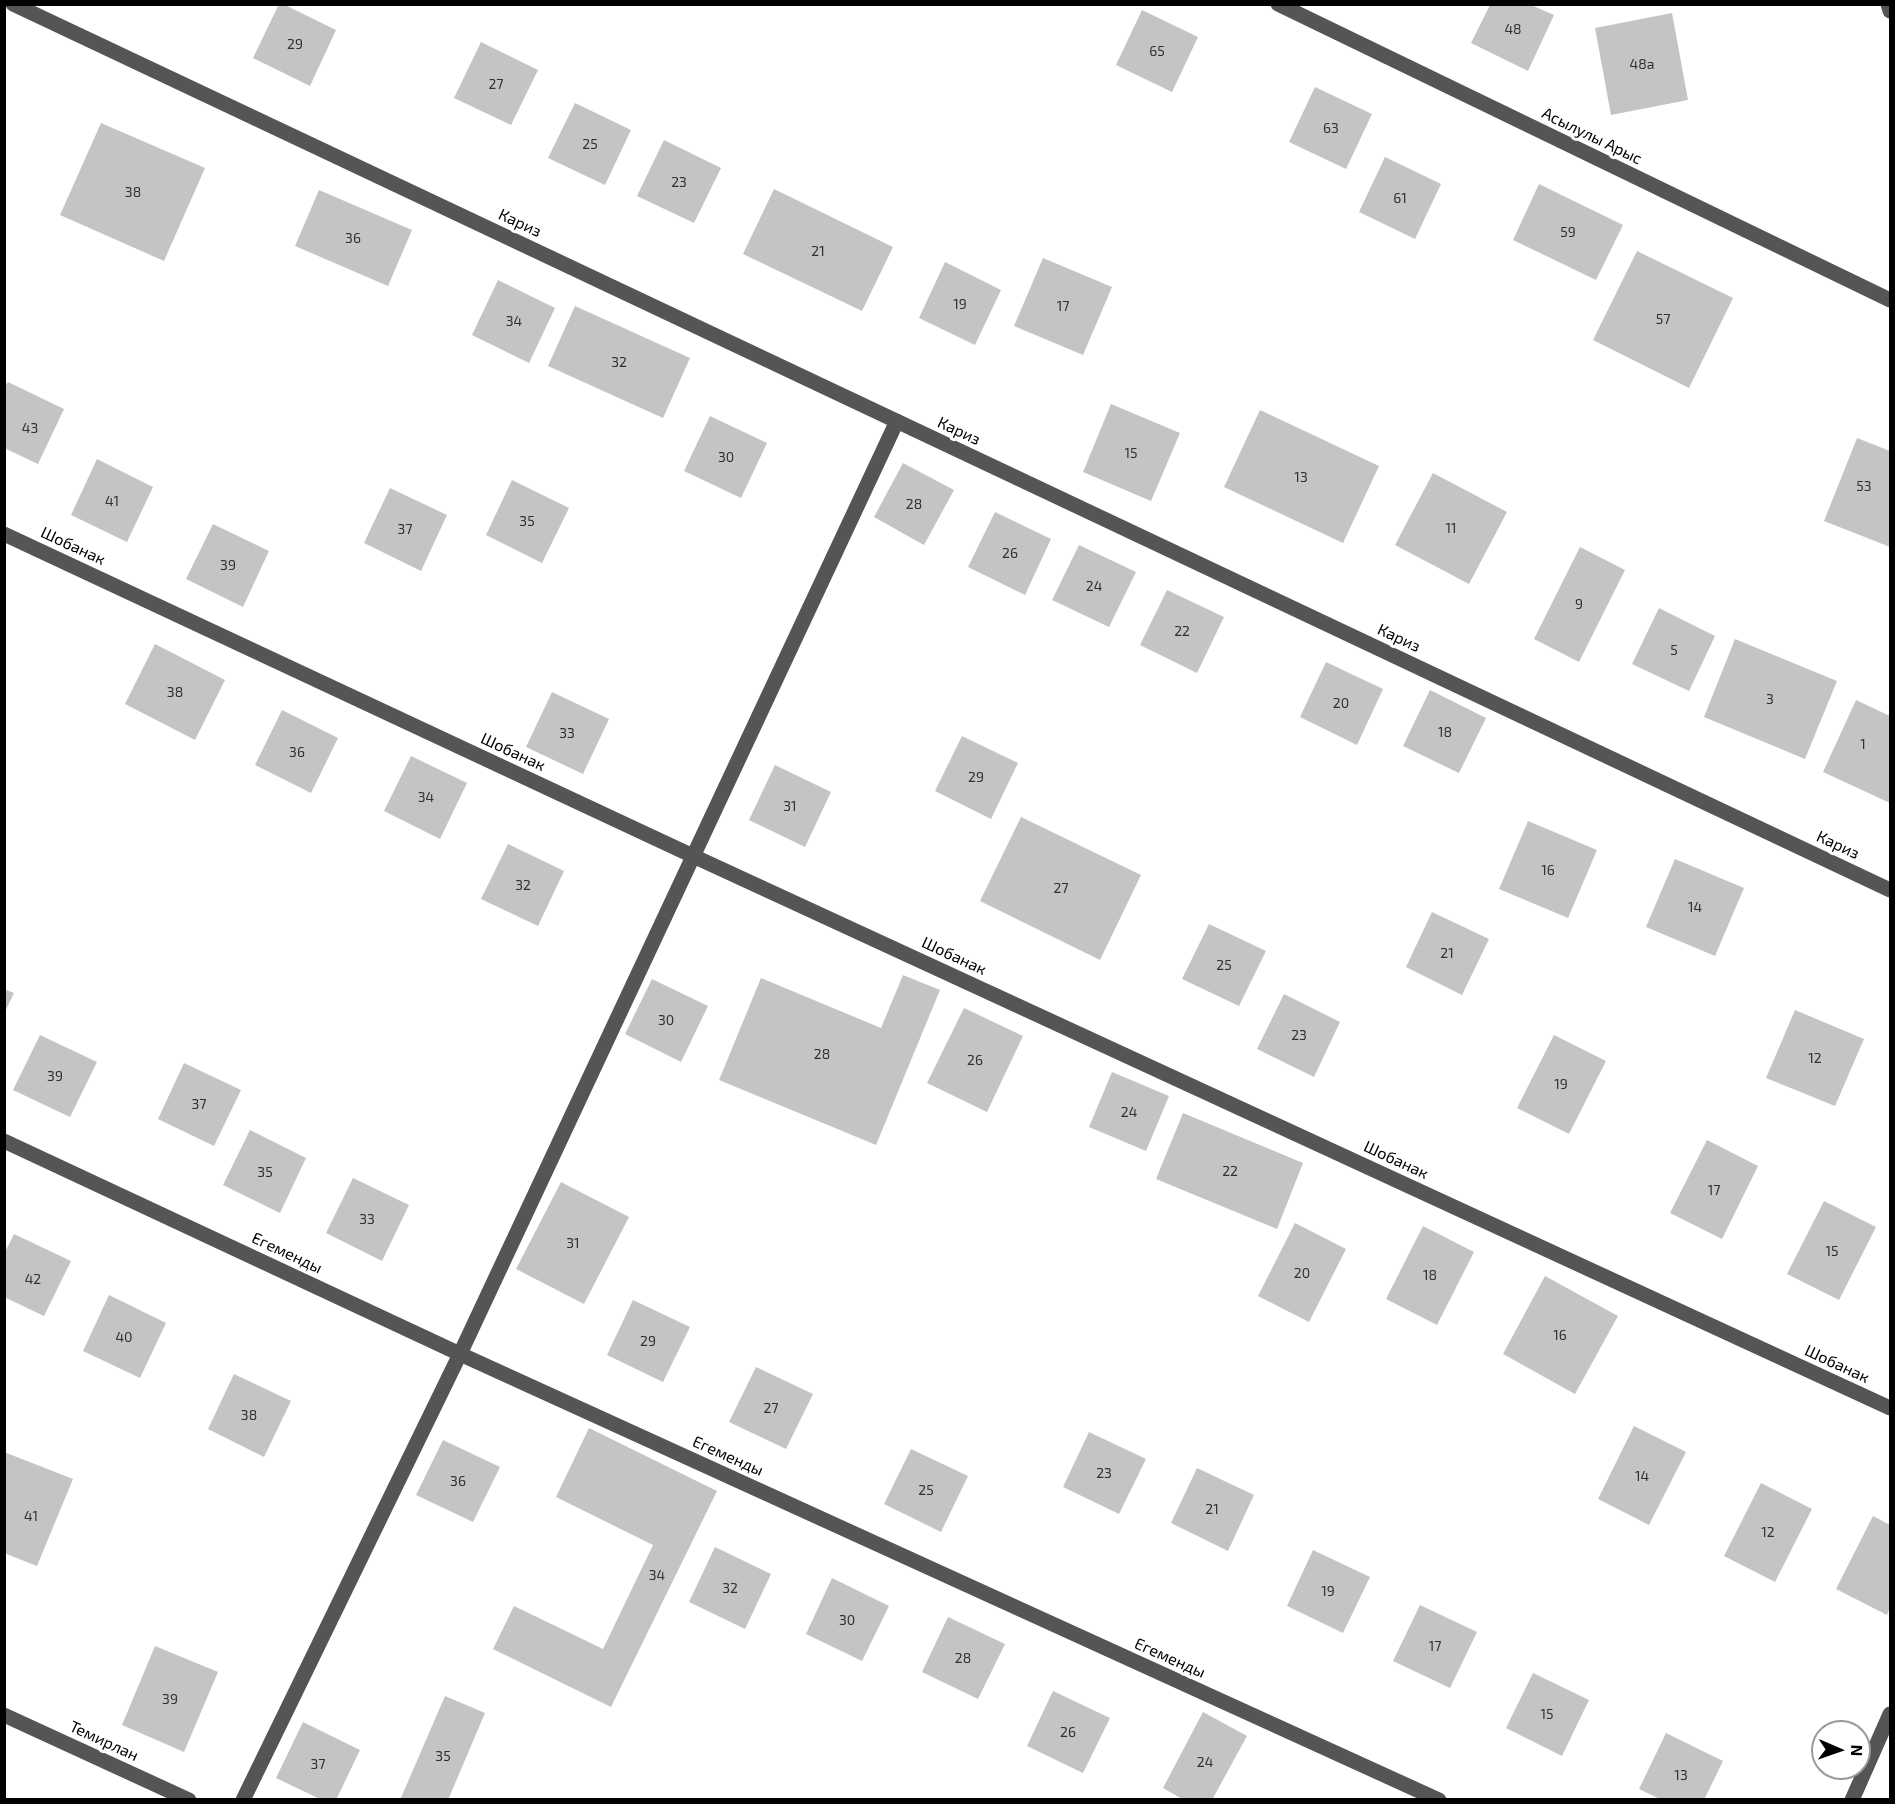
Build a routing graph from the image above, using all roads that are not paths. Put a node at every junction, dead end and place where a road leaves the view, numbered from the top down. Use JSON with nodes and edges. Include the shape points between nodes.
{"nodes":[{"id":1,"x":13,"y":4,"type":"edge"},
{"id":2,"x":1278,"y":4,"type":"edge"},
{"id":3,"x":1888,"y":4,"type":"edge"},
{"id":4,"x":1890,"y":10,"type":"edge"},
{"id":5,"x":1890,"y":300,"type":"edge"},
{"id":6,"x":897,"y":421,"type":"junction"},
{"id":7,"x":4,"y":534,"type":"edge"},
{"id":8,"x":693,"y":856,"type":"junction"},
{"id":9,"x":1890,"y":890,"type":"edge"},
{"id":10,"x":4,"y":1141,"type":"edge"},
{"id":11,"x":460,"y":1354,"type":"junction"},
{"id":12,"x":1890,"y":1408,"type":"edge"},
{"id":13,"x":1890,"y":1714,"type":"edge"},
{"id":14,"x":4,"y":1715,"type":"edge"},
{"id":15,"x":189,"y":1800,"type":"edge"},
{"id":16,"x":243,"y":1800,"type":"edge"},
{"id":17,"x":1439,"y":1800,"type":"edge"},
{"id":18,"x":1852,"y":1800,"type":"edge"}],
"edges":[{"from":1,"to":6,"type":"street","name":"Кариз"},
{"from":2,"to":5,"type":"street","name":"Асылулы Арыс"},
{"from":3,"to":4,"type":"street"},
{"from":6,"to":8,"type":"street"},
{"from":6,"to":9,"type":"street","name":"Кариз"},
{"from":7,"to":8,"type":"street","name":"Шобанак"},
{"from":8,"to":11,"type":"street"},
{"from":8,"to":12,"type":"street","name":"Шобанак"},
{"from":10,"to":11,"type":"street","name":"Егеменды"},
{"from":11,"to":16,"type":"street"},
{"from":11,"to":17,"type":"street","name":"Егеменды"},
{"from":13,"to":18,"type":"street"},
{"from":14,"to":15,"type":"street","name":"Темирлан"}]}
